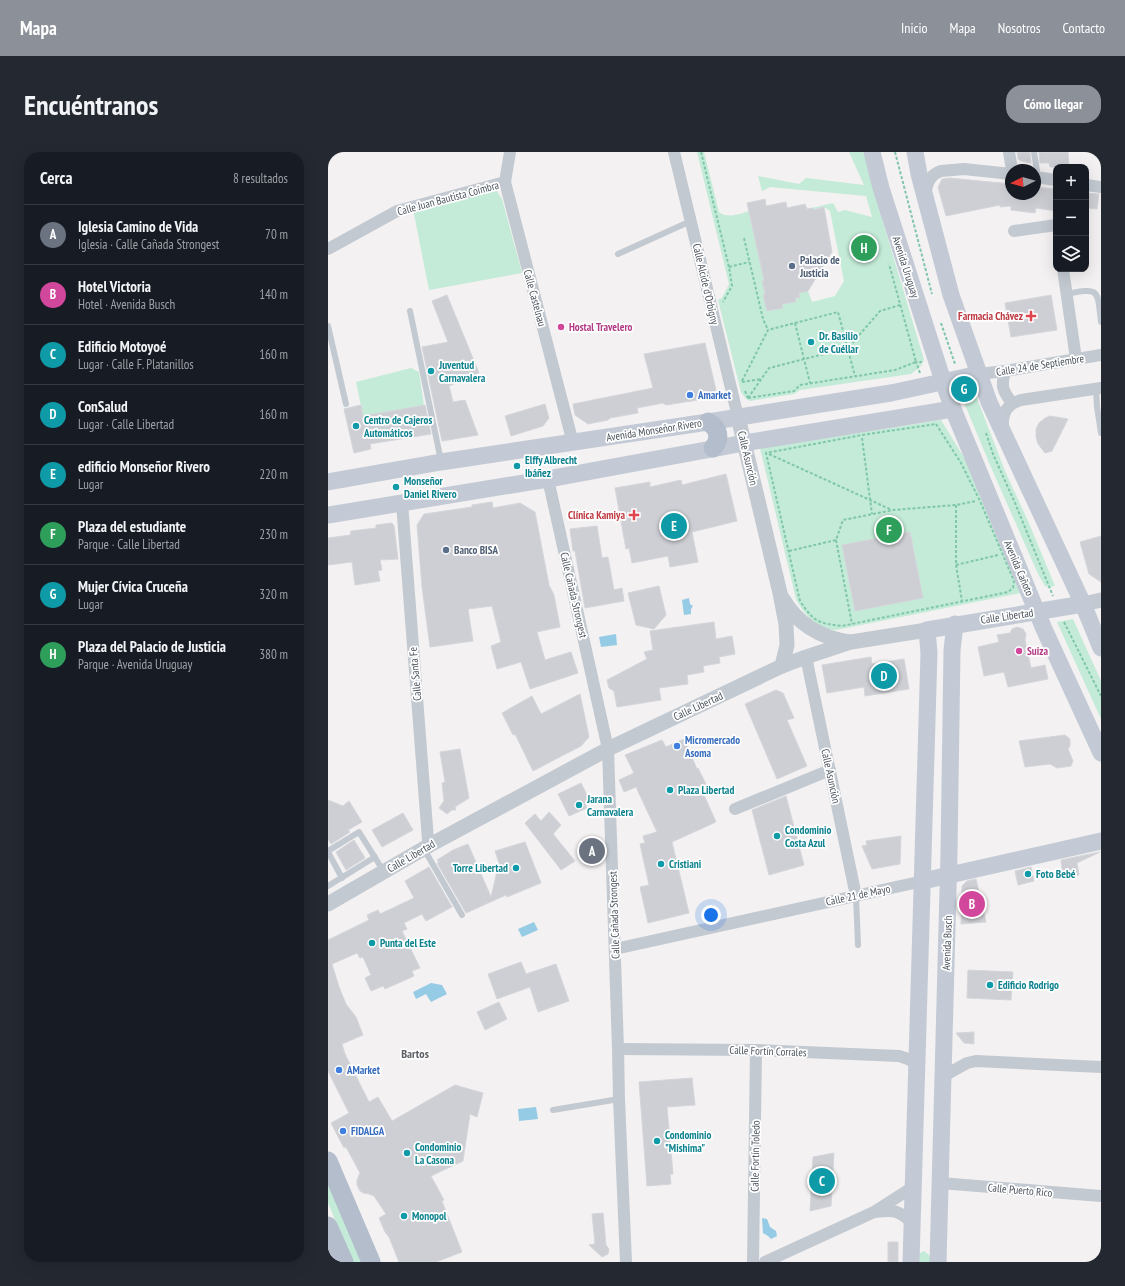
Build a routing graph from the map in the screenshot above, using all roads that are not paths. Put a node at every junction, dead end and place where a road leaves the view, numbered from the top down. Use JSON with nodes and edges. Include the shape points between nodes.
{"nodes":[{"id":1,"x":510,"y":152,"type":"edge"},
{"id":2,"x":674,"y":152,"type":"edge"},
{"id":3,"x":872,"y":152,"type":"edge"},
{"id":4,"x":915,"y":152,"type":"edge"},
{"id":5,"x":1009,"y":152,"type":"edge"},
{"id":6,"x":1034,"y":152,"type":"edge"},
{"id":7,"x":1011,"y":164,"type":"edge"},
{"id":8,"x":1035,"y":164,"type":"edge"},
{"id":9,"x":1005,"y":173,"type":"edge"},
{"id":10,"x":1041,"y":178,"type":"edge"},
{"id":11,"x":1053,"y":180,"type":"edge"},
{"id":12,"x":505,"y":182,"type":"junction"},
{"id":13,"x":1089,"y":185,"type":"edge"},
{"id":14,"x":1101,"y":187,"type":"edge"},
{"id":15,"x":925,"y":194,"type":"junction"},
{"id":16,"x":691,"y":221,"type":"junction"},
{"id":17,"x":1053,"y":225,"type":"edge"},
{"id":18,"x":1014,"y":231,"type":"dead end"},
{"id":19,"x":328,"y":249,"type":"edge"},
{"id":20,"x":618,"y":254,"type":"dead end"},
{"id":21,"x":1063,"y":272,"type":"edge"},
{"id":22,"x":1066,"y":294,"type":"junction"},
{"id":23,"x":410,"y":311,"type":"dead end"},
{"id":24,"x":1101,"y":322,"type":"edge"},
{"id":25,"x":328,"y":326,"type":"edge"},
{"id":26,"x":1101,"y":355,"type":"edge"},
{"id":27,"x":1076,"y":359,"type":"junction"},
{"id":28,"x":1005,"y":371,"type":"junction"},
{"id":29,"x":979,"y":374,"type":"junction"},
{"id":30,"x":950,"y":380,"type":"junction"},
{"id":31,"x":1099,"y":388,"type":"edge"},
{"id":32,"x":1012,"y":403,"type":"junction"},
{"id":33,"x":346,"y":404,"type":"dead end"},
{"id":34,"x":953,"y":409,"type":"junction"},
{"id":35,"x":738,"y":417,"type":"junction"},
{"id":36,"x":708,"y":422,"type":"junction"},
{"id":37,"x":994,"y":433,"type":"junction"},
{"id":38,"x":1101,"y":433,"type":"edge"},
{"id":39,"x":573,"y":443,"type":"junction"},
{"id":40,"x":744,"y":443,"type":"junction"},
{"id":41,"x":713,"y":448,"type":"junction"},
{"id":42,"x":442,"y":462,"type":"junction"},
{"id":43,"x":548,"y":479,"type":"junction"},
{"id":44,"x":328,"y":482,"type":"edge"},
{"id":45,"x":402,"y":503,"type":"junction"},
{"id":46,"x":328,"y":515,"type":"edge"},
{"id":47,"x":780,"y":593,"type":"junction"},
{"id":48,"x":1101,"y":600,"type":"edge"},
{"id":49,"x":1082,"y":604,"type":"junction"},
{"id":50,"x":1038,"y":612,"type":"junction"},
{"id":51,"x":956,"y":624,"type":"junction"},
{"id":52,"x":927,"y":630,"type":"junction"},
{"id":53,"x":851,"y":642,"type":"junction"},
{"id":54,"x":1101,"y":648,"type":"edge"},
{"id":55,"x":952,"y":650,"type":"junction"},
{"id":56,"x":930,"y":653,"type":"junction"},
{"id":57,"x":806,"y":657,"type":"junction"},
{"id":58,"x":782,"y":666,"type":"junction"},
{"id":59,"x":608,"y":748,"type":"junction"},
{"id":60,"x":1101,"y":753,"type":"edge"},
{"id":61,"x":830,"y":770,"type":"junction"},
{"id":62,"x":735,"y":809,"type":"dead end"},
{"id":63,"x":1101,"y":841,"type":"edge"},
{"id":64,"x":427,"y":847,"type":"junction"},
{"id":65,"x":328,"y":851,"type":"edge"},
{"id":66,"x":950,"y":853,"type":"junction"},
{"id":67,"x":924,"y":855,"type":"junction"},
{"id":68,"x":375,"y":858,"type":"junction"},
{"id":69,"x":384,"y":872,"type":"junction"},
{"id":70,"x":949,"y":876,"type":"junction"},
{"id":71,"x":342,"y":878,"type":"junction"},
{"id":72,"x":922,"y":881,"type":"junction"},
{"id":73,"x":328,"y":886,"type":"edge"},
{"id":74,"x":856,"y":896,"type":"junction"},
{"id":75,"x":328,"y":904,"type":"edge"},
{"id":76,"x":462,"y":915,"type":"dead end"},
{"id":77,"x":858,"y":945,"type":"dead end"},
{"id":78,"x":615,"y":949,"type":"junction"},
{"id":79,"x":618,"y":1049,"type":"junction"},
{"id":80,"x":756,"y":1050,"type":"junction"},
{"id":81,"x":917,"y":1064,"type":"junction"},
{"id":82,"x":1101,"y":1067,"type":"edge"},
{"id":83,"x":942,"y":1077,"type":"junction"},
{"id":84,"x":619,"y":1099,"type":"junction"},
{"id":85,"x":552,"y":1110,"type":"dead end"},
{"id":86,"x":941,"y":1153,"type":"junction"},
{"id":87,"x":914,"y":1155,"type":"junction"},
{"id":88,"x":328,"y":1161,"type":"edge"},
{"id":89,"x":940,"y":1183,"type":"junction"},
{"id":90,"x":913,"y":1185,"type":"junction"},
{"id":91,"x":1101,"y":1196,"type":"edge"},
{"id":92,"x":874,"y":1212,"type":"junction"},
{"id":93,"x":939,"y":1218,"type":"junction"},
{"id":94,"x":912,"y":1223,"type":"junction"},
{"id":95,"x":328,"y":1226,"type":"edge"},
{"id":96,"x":911,"y":1256,"type":"edge"},
{"id":97,"x":328,"y":1257,"type":"edge"},
{"id":98,"x":938,"y":1258,"type":"edge"},
{"id":99,"x":330,"y":1262,"type":"edge"},
{"id":100,"x":344,"y":1262,"type":"edge"},
{"id":101,"x":371,"y":1262,"type":"edge"},
{"id":102,"x":626,"y":1262,"type":"edge"},
{"id":103,"x":753,"y":1262,"type":"edge"},
{"id":104,"x":765,"y":1262,"type":"edge"}],
"edges":[{"from":1,"to":12,"type":"street","name":"Calle Castelnau"},
{"from":2,"to":16,"type":"street","name":"Calle Alcide d'Orbigny"},
{"from":3,"to":30,"type":"main road","name":"Avenida Uruguay","via":[[881,188]]},
{"from":4,"to":15,"type":"main road"},
{"from":5,"to":7,"type":"street"},
{"from":6,"to":8,"type":"lane"},
{"from":9,"to":15,"type":"street","via":[[964,169],[937,172],[928,180]]},
{"from":10,"to":11,"type":"street"},
{"from":12,"to":19,"type":"street","name":"Calle Juan Bautista Coímbra","via":[[397,211]]},
{"from":12,"to":39,"type":"street","name":"Calle Castelnau"},
{"from":13,"to":14,"type":"street"},
{"from":15,"to":29,"type":"main road","via":[[951,295]]},
{"from":16,"to":20,"type":"lane"},
{"from":16,"to":35,"type":"street","name":"Calle Alcide d'Orbigny"},
{"from":17,"to":18,"type":"street"},
{"from":21,"to":22,"type":"street"},
{"from":22,"to":24,"type":"lane","via":[[1091,290],[1096,293]]},
{"from":22,"to":27,"type":"street"},
{"from":23,"to":42,"type":"lane"},
{"from":25,"to":33,"type":"lane"},
{"from":26,"to":27,"type":"street","name":"Calle 24 de Septiembre"},
{"from":27,"to":28,"type":"street","name":"Calle 24 de Septiembre"},
{"from":28,"to":29,"type":"street","name":"Calle 24 de Septiembre"},
{"from":28,"to":32,"type":"street","via":[[1003,390]]},
{"from":29,"to":30,"type":"main road","name":"Avenida Monseñor Rivero"},
{"from":29,"to":37,"type":"main road"},
{"from":30,"to":34,"type":"main road","name":"Avenida Cañoto"},
{"from":30,"to":35,"type":"main road","name":"Avenida Monseñor Rivero","via":[[891,393]]},
{"from":31,"to":32,"type":"street"},
{"from":31,"to":38,"type":"lane","via":[[1097,407]]},
{"from":32,"to":37,"type":"street","via":[[1006,409]]},
{"from":34,"to":40,"type":"main road"},
{"from":34,"to":50,"type":"main road","name":"Avenida Cañoto"},
{"from":35,"to":36,"type":"main road","name":"Avenida Monseñor Rivero"},
{"from":35,"to":40,"type":"street","name":"Calle Asunción"},
{"from":36,"to":39,"type":"main road","name":"Avenida Monseñor Rivero"},
{"from":36,"to":41,"type":"main road","via":[[715,428],[718,436]]},
{"from":37,"to":49,"type":"main road"},
{"from":39,"to":42,"type":"main road","name":"Avenida Monseñor Rivero"},
{"from":40,"to":41,"type":"main road"},
{"from":40,"to":47,"type":"street","name":"Calle Asunción"},
{"from":41,"to":43,"type":"main road"},
{"from":42,"to":44,"type":"main road","name":"Avenida Monseñor Rivero"},
{"from":43,"to":45,"type":"main road"},
{"from":43,"to":59,"type":"street","name":"Calle Cañada Strongest"},
{"from":45,"to":46,"type":"main road"},
{"from":45,"to":64,"type":"street","name":"Calle Santa Fe"},
{"from":47,"to":53,"type":"street","name":"Calle Asunción","via":[[794,614],[813,630],[836,640]]},
{"from":47,"to":58,"type":"street","name":"Calle Asunción","via":[[787,638]]},
{"from":48,"to":49,"type":"street","name":"Calle Libertad"},
{"from":49,"to":50,"type":"main road","name":"Calle Libertad"},
{"from":49,"to":54,"type":"main road"},
{"from":50,"to":51,"type":"main road","name":"Calle Libertad"},
{"from":50,"to":60,"type":"main road","name":"Avenida Cañoto"},
{"from":51,"to":52,"type":"main road","name":"Calle Libertad"},
{"from":51,"to":55,"type":"main road","name":"Avenida Busch"},
{"from":52,"to":53,"type":"street","name":"Calle Libertad"},
{"from":52,"to":56,"type":"main road"},
{"from":53,"to":57,"type":"street","name":"Calle Libertad"},
{"from":55,"to":56,"type":"main road","via":[[943,647]]},
{"from":55,"to":66,"type":"main road","name":"Avenida Busch"},
{"from":56,"to":67,"type":"main road"},
{"from":57,"to":58,"type":"street","name":"Calle Libertad"},
{"from":57,"to":61,"type":"street","name":"Calle Asunción"},
{"from":58,"to":59,"type":"street","name":"Calle Libertad"},
{"from":59,"to":64,"type":"street","name":"Calle Libertad"},
{"from":59,"to":78,"type":"street","name":"Calle Cañada Strongest"},
{"from":61,"to":62,"type":"street"},
{"from":61,"to":74,"type":"street","name":"Calle Asunción"},
{"from":63,"to":70,"type":"main road","name":"Calle 21 de Mayo"},
{"from":64,"to":69,"type":"street","name":"Calle Libertad"},
{"from":64,"to":76,"type":"lane"},
{"from":65,"to":68,"type":"lane","via":[[359,832]]},
{"from":65,"to":71,"type":"lane"},
{"from":66,"to":67,"type":"main road","via":[[947,858],[937,863],[931,862]]},
{"from":66,"to":70,"type":"main road","name":"Avenida Busch"},
{"from":67,"to":72,"type":"main road"},
{"from":68,"to":69,"type":"lane"},
{"from":68,"to":71,"type":"lane"},
{"from":69,"to":75,"type":"street","name":"Calle Libertad"},
{"from":70,"to":72,"type":"main road","name":"Calle 21 de Mayo"},
{"from":70,"to":83,"type":"main road","name":"Avenida Busch"},
{"from":71,"to":73,"type":"lane"},
{"from":72,"to":74,"type":"street","name":"Calle 21 de Mayo"},
{"from":72,"to":81,"type":"main road"},
{"from":74,"to":77,"type":"lane"},
{"from":74,"to":78,"type":"street","name":"Calle 21 de Mayo"},
{"from":78,"to":79,"type":"street","name":"Calle Cañada Strongest"},
{"from":79,"to":80,"type":"street","name":"Calle Fortín Corrales"},
{"from":79,"to":84,"type":"street","name":"Calle Cañada Strongest"},
{"from":80,"to":81,"type":"street","name":"Calle Fortín Corrales","via":[[899,1056]]},
{"from":80,"to":103,"type":"street","name":"Calle Fortín Toledo"},
{"from":81,"to":87,"type":"main road"},
{"from":82,"to":83,"type":"street","via":[[976,1061],[967,1063]]},
{"from":83,"to":86,"type":"main road","name":"Avenida Busch"},
{"from":84,"to":85,"type":"lane"},
{"from":84,"to":102,"type":"street","name":"Calle Cañada Strongest"},
{"from":86,"to":87,"type":"main road","via":[[937,1159],[925,1163]]},
{"from":86,"to":89,"type":"main road","name":"Avenida Busch"},
{"from":87,"to":90,"type":"main road"},
{"from":88,"to":101,"type":"main road"},
{"from":89,"to":90,"type":"main road","via":[[926,1178],[917,1180]]},
{"from":89,"to":91,"type":"street","name":"Calle Puerto Rico"},
{"from":89,"to":93,"type":"main road","name":"Avenida Busch"},
{"from":90,"to":92,"type":"street"},
{"from":90,"to":94,"type":"main road"},
{"from":92,"to":94,"type":"street","via":[[899,1212]]},
{"from":92,"to":104,"type":"street"},
{"from":93,"to":94,"type":"main road","via":[[934,1225],[927,1228]]},
{"from":93,"to":98,"type":"main road","name":"Avenida Busch"},
{"from":94,"to":96,"type":"main road"},
{"from":95,"to":100,"type":"main road"},
{"from":96,"to":98,"type":"main road","via":[[916,1246],[929,1244],[935,1248]]},
{"from":97,"to":99,"type":"main road"}]}
